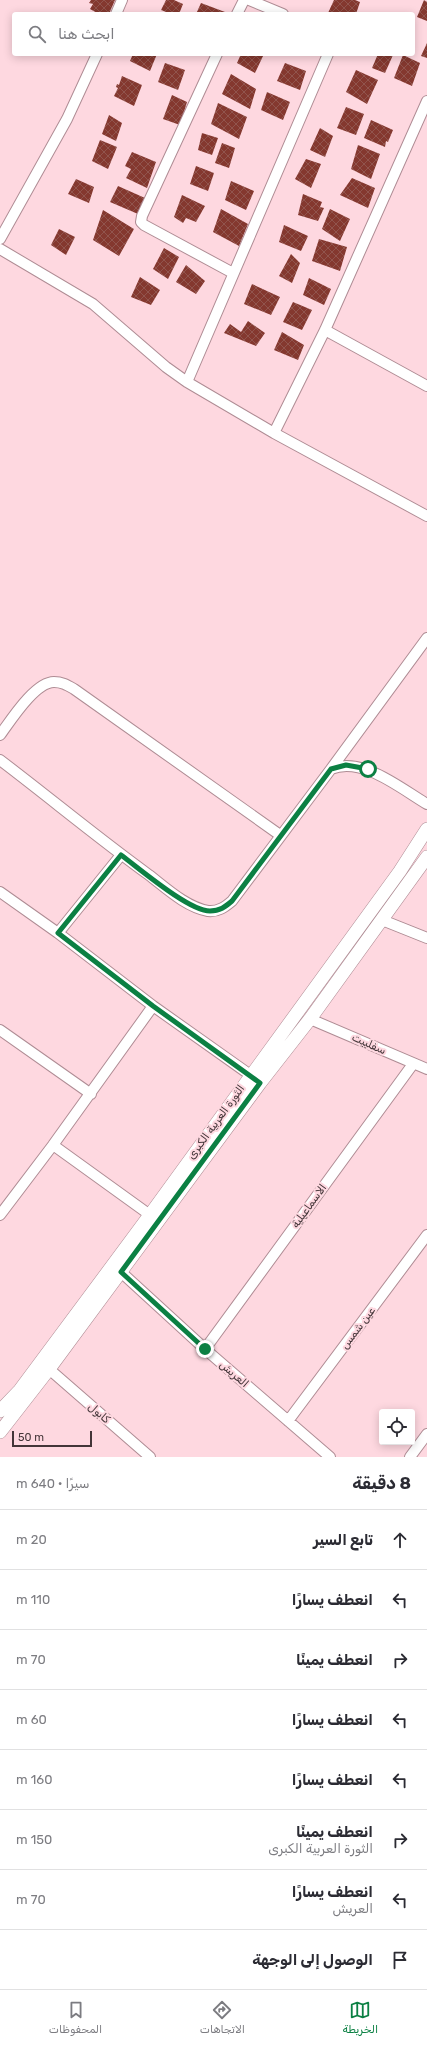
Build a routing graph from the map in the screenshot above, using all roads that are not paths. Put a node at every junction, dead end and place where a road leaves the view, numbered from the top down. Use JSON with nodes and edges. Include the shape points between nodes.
{"nodes":[{"id":1,"x":122,"y":0,"type":"edge"},
{"id":2,"x":244,"y":0,"type":"edge"},
{"id":3,"x":250,"y":0,"type":"edge"},
{"id":4,"x":117,"y":12,"type":"edge"},
{"id":5,"x":238,"y":12,"type":"edge"},
{"id":6,"x":278,"y":12,"type":"edge"},
{"id":7,"x":96,"y":56,"type":"edge"},
{"id":8,"x":216,"y":56,"type":"edge"},
{"id":9,"x":327,"y":56,"type":"edge"},
{"id":10,"x":427,"y":101,"type":"edge"},
{"id":11,"x":0,"y":239,"type":"edge"},
{"id":12,"x":0,"y":249,"type":"edge"},
{"id":13,"x":233,"y":273,"type":"junction"},
{"id":14,"x":325,"y":330,"type":"junction"},
{"id":15,"x":187,"y":382,"type":"junction"},
{"id":16,"x":427,"y":386,"type":"edge"},
{"id":17,"x":274,"y":433,"type":"junction"},
{"id":18,"x":427,"y":516,"type":"edge"},
{"id":19,"x":427,"y":638,"type":"edge"},
{"id":20,"x":0,"y":735,"type":"edge"},
{"id":21,"x":0,"y":760,"type":"edge"},
{"id":22,"x":331,"y":769,"type":"junction"},
{"id":23,"x":427,"y":804,"type":"edge"},
{"id":24,"x":427,"y":829,"type":"edge"},
{"id":25,"x":280,"y":835,"type":"junction"},
{"id":26,"x":121,"y":855,"type":"junction"},
{"id":27,"x":427,"y":857,"type":"edge"},
{"id":28,"x":400,"y":871,"type":"junction"},
{"id":29,"x":412,"y":880,"type":"junction"},
{"id":30,"x":0,"y":892,"type":"edge"},
{"id":31,"x":382,"y":920,"type":"junction"},
{"id":32,"x":58,"y":933,"type":"junction"},
{"id":33,"x":427,"y":938,"type":"edge"},
{"id":34,"x":153,"y":1006,"type":"junction"},
{"id":35,"x":310,"y":1019,"type":"junction"},
{"id":36,"x":0,"y":1030,"type":"edge"},
{"id":37,"x":413,"y":1064,"type":"junction"},
{"id":38,"x":427,"y":1069,"type":"edge"},
{"id":39,"x":255,"y":1079,"type":"junction"},
{"id":40,"x":91,"y":1094,"type":"junction"},
{"id":41,"x":53,"y":1145,"type":"junction"},
{"id":42,"x":0,"y":1215,"type":"edge"},
{"id":43,"x":150,"y":1215,"type":"junction"},
{"id":44,"x":427,"y":1235,"type":"edge"},
{"id":45,"x":121,"y":1272,"type":"junction"},
{"id":46,"x":205,"y":1349,"type":"junction"},
{"id":47,"x":49,"y":1369,"type":"junction"},
{"id":48,"x":0,"y":1411,"type":"edge"},
{"id":49,"x":288,"y":1421,"type":"junction"},
{"id":50,"x":0,"y":1432,"type":"edge"},
{"id":51,"x":427,"y":1434,"type":"edge"},
{"id":52,"x":150,"y":1457,"type":"edge"},
{"id":53,"x":330,"y":1457,"type":"edge"},
{"id":54,"x":410,"y":1457,"type":"edge"}],
"edges":[{"from":1,"to":4,"type":"street"},
{"from":2,"to":5,"type":"street"},
{"from":3,"to":6,"type":"street"},
{"from":7,"to":11,"type":"street","via":[[67,120]]},
{"from":8,"to":13,"type":"street","via":[[141,222]]},
{"from":9,"to":13,"type":"street"},
{"from":10,"to":14,"type":"street"},
{"from":12,"to":15,"type":"street","via":[[93,304]]},
{"from":13,"to":15,"type":"street"},
{"from":14,"to":16,"type":"street"},
{"from":14,"to":17,"type":"street"},
{"from":15,"to":17,"type":"street"},
{"from":17,"to":18,"type":"street"},
{"from":19,"to":22,"type":"street"},
{"from":20,"to":25,"type":"street","via":[[24,702],[41,686],[52,682],[62,683]]},
{"from":21,"to":26,"type":"street"},
{"from":22,"to":23,"type":"street","via":[[346,765],[368,769]]},
{"from":22,"to":25,"type":"street"},
{"from":24,"to":28,"type":"street","name":"الثورة العربية الكبرى"},
{"from":25,"to":26,"type":"street","via":[[232,901],[222,909],[209,911],[182,900]]},
{"from":26,"to":32,"type":"street"},
{"from":27,"to":29,"type":"street","name":"الثورة العربية الكبرى"},
{"from":28,"to":29,"type":"street"},
{"from":28,"to":39,"type":"street","name":"الثورة العربية الكبرى"},
{"from":29,"to":31,"type":"street","name":"الثورة العربية الكبرى"},
{"from":30,"to":32,"type":"street"},
{"from":31,"to":33,"type":"street"},
{"from":31,"to":35,"type":"street","name":"الثورة العربية الكبرى"},
{"from":32,"to":34,"type":"street"},
{"from":34,"to":39,"type":"street"},
{"from":34,"to":40,"type":"street"},
{"from":35,"to":37,"type":"street","name":"سفلييت"},
{"from":35,"to":39,"type":"street","name":"الثورة العربية الكبرى"},
{"from":36,"to":40,"type":"street"},
{"from":37,"to":38,"type":"street","name":"سفلييت"},
{"from":37,"to":46,"type":"street","name":"الاسماعيلية"},
{"from":39,"to":43,"type":"street","name":"الثورة العربية الكبرى"},
{"from":39,"to":45,"type":"street","name":"الثورة العربية الكبرى"},
{"from":40,"to":41,"type":"street"},
{"from":41,"to":42,"type":"street"},
{"from":41,"to":43,"type":"street"},
{"from":43,"to":48,"type":"street","name":"الثورة العربية الكبرى","via":[[20,1390]]},
{"from":44,"to":49,"type":"street","name":"عين شمس"},
{"from":45,"to":46,"type":"street","name":"العريش"},
{"from":45,"to":47,"type":"street","name":"الثورة العربية الكبرى"},
{"from":46,"to":49,"type":"street","name":"العريش"},
{"from":47,"to":50,"type":"street","name":"الثورة العربية الكبرى"},
{"from":47,"to":52,"type":"street","name":"كابول"},
{"from":49,"to":53,"type":"street","name":"العريش"},
{"from":51,"to":54,"type":"street"}]}
